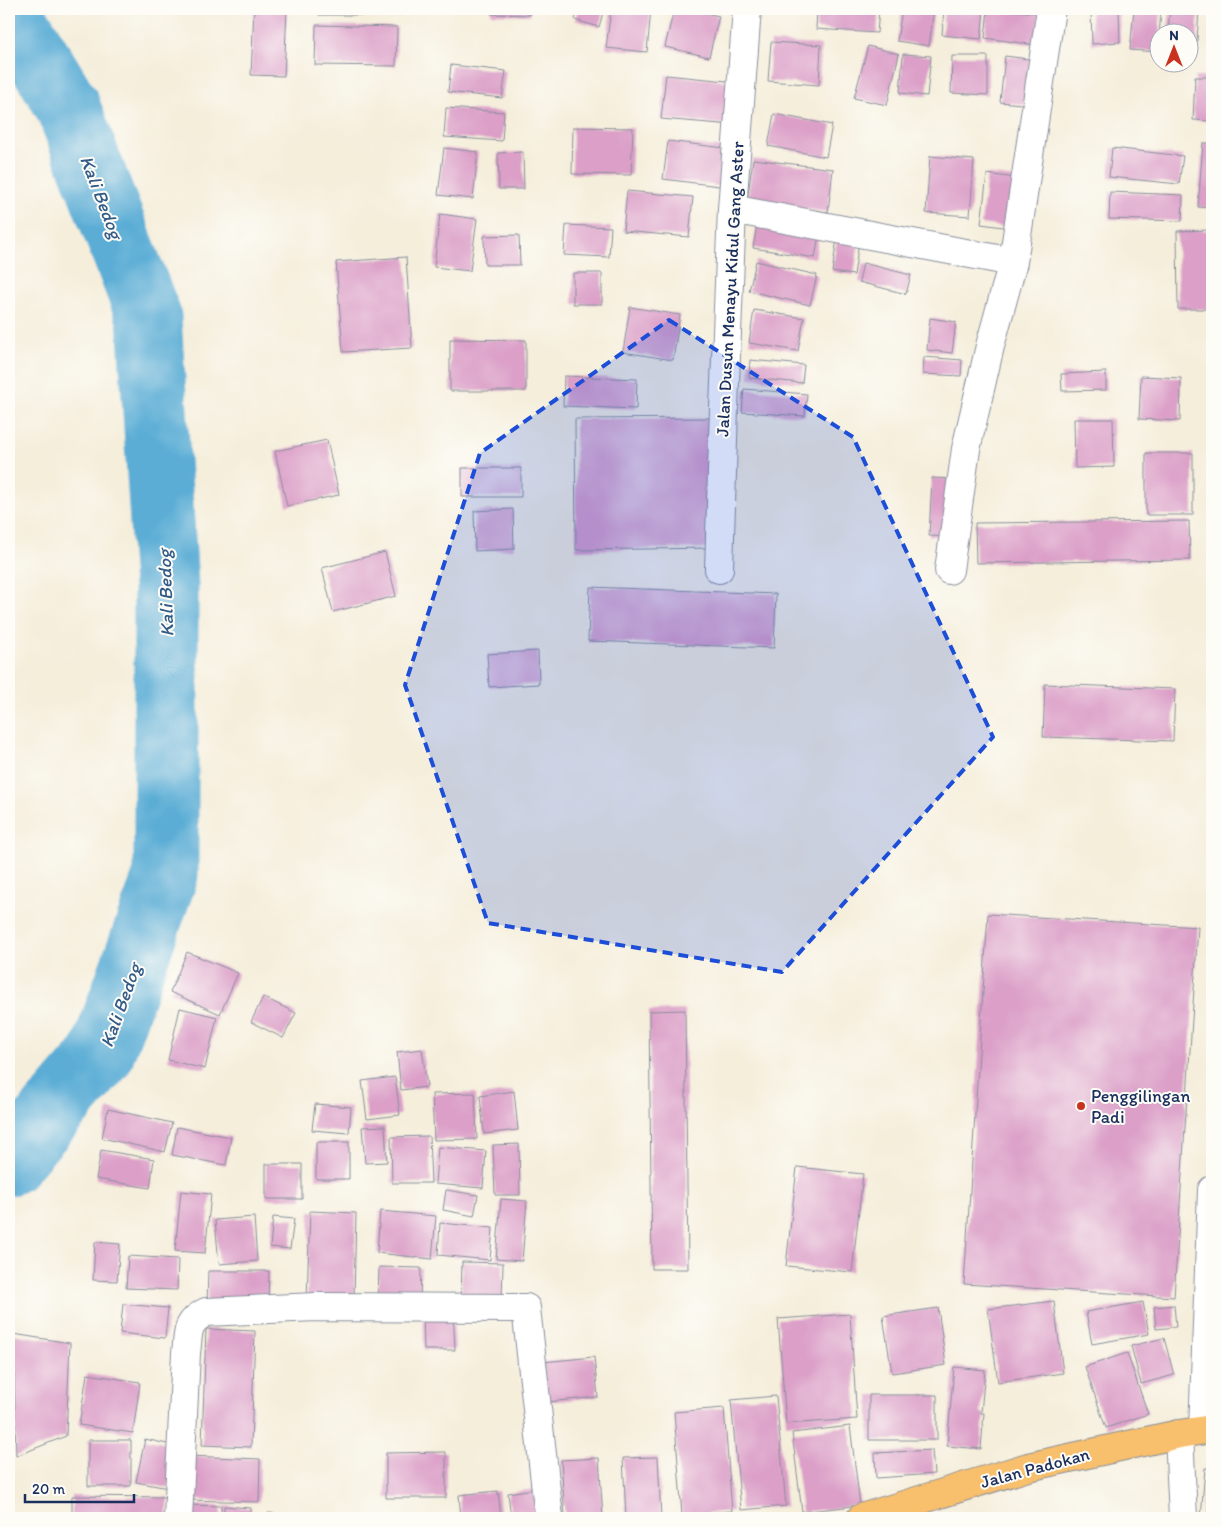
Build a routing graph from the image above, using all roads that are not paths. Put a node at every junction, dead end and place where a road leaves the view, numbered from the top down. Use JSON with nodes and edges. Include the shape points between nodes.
{"nodes":[{"id":1,"x":747,"y":9,"type":"edge"},
{"id":2,"x":1051,"y":9,"type":"edge"},
{"id":3,"x":732,"y":209,"type":"junction"},
{"id":4,"x":1013,"y":262,"type":"junction"},
{"id":5,"x":719,"y":569,"type":"dead end"},
{"id":6,"x":949,"y":570,"type":"dead end"},
{"id":7,"x":1212,"y":1190,"type":"edge"},
{"id":8,"x":1198,"y":1431,"type":"edge"},
{"id":9,"x":178,"y":1518,"type":"edge"},
{"id":10,"x":549,"y":1518,"type":"edge"},
{"id":11,"x":861,"y":1518,"type":"edge"},
{"id":12,"x":1183,"y":1518,"type":"edge"}],
"edges":[{"from":1,"to":3,"type":"street","name":"Jalan Dusun Menayu Kidul Gang Aster"},
{"from":2,"to":4,"type":"street"},
{"from":3,"to":4,"type":"street"},
{"from":3,"to":5,"type":"street","name":"Jalan Dusun Menayu Kidul Gang Aster"},
{"from":4,"to":6,"type":"street","via":[[966,450]]},
{"from":7,"to":8,"type":"street"},
{"from":8,"to":11,"type":"main road","name":"Jalan Padokan","via":[[1028,1467]]},
{"from":8,"to":12,"type":"street"},
{"from":9,"to":10,"type":"street","via":[[186,1353],[189,1328],[195,1318],[206,1312],[316,1307],[526,1308]]}]}
